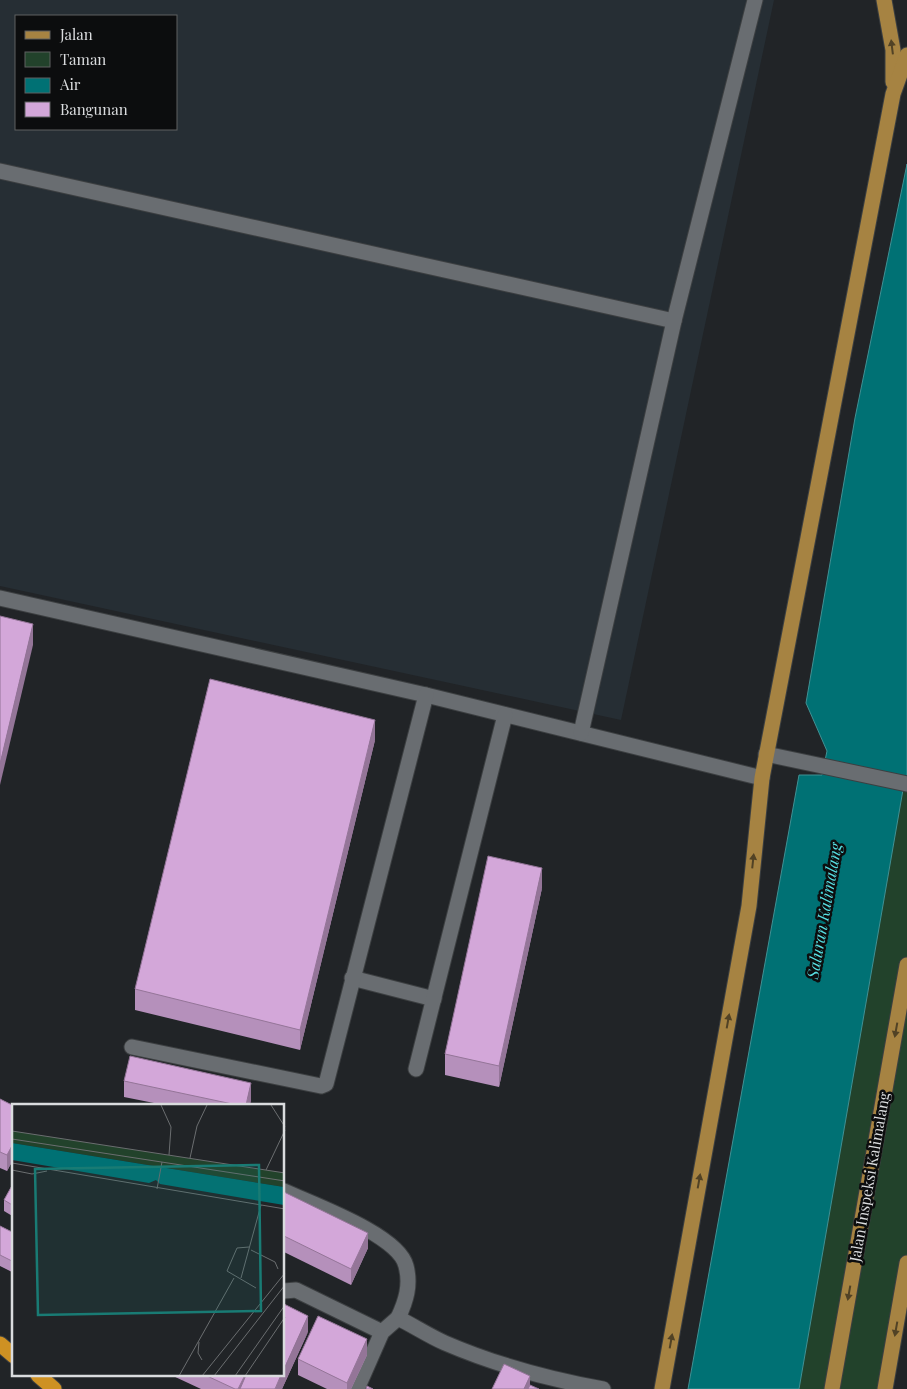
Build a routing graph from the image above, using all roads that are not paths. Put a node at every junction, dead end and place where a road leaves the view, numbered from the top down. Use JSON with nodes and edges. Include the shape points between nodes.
{"nodes":[{"id":1,"x":755,"y":0,"type":"edge"},
{"id":2,"x":884,"y":0,"type":"edge"},
{"id":3,"x":907,"y":55,"type":"edge"},
{"id":4,"x":893,"y":94,"type":"junction"},
{"id":5,"x":0,"y":172,"type":"edge"},
{"id":6,"x":674,"y":321,"type":"junction"},
{"id":7,"x":0,"y":598,"type":"edge"},
{"id":8,"x":426,"y":695,"type":"junction"},
{"id":9,"x":505,"y":716,"type":"junction"},
{"id":10,"x":581,"y":733,"type":"junction"},
{"id":11,"x":766,"y":754,"type":"junction"},
{"id":12,"x":762,"y":778,"type":"junction"},
{"id":13,"x":907,"y":784,"type":"edge"},
{"id":14,"x":907,"y":964,"type":"edge"},
{"id":15,"x":352,"y":978,"type":"junction"},
{"id":16,"x":434,"y":999,"type":"junction"},
{"id":17,"x":132,"y":1046,"type":"dead end"},
{"id":18,"x":416,"y":1070,"type":"dead end"},
{"id":19,"x":285,"y":1191,"type":"edge"},
{"id":20,"x":907,"y":1263,"type":"edge"},
{"id":21,"x":285,"y":1291,"type":"edge"},
{"id":22,"x":398,"y":1318,"type":"junction"},
{"id":23,"x":382,"y":1332,"type":"junction"},
{"id":24,"x":0,"y":1344,"type":"edge"},
{"id":25,"x":12,"y":1354,"type":"edge"},
{"id":26,"x":39,"y":1376,"type":"edge"},
{"id":27,"x":54,"y":1389,"type":"edge"},
{"id":28,"x":357,"y":1389,"type":"edge"},
{"id":29,"x":602,"y":1389,"type":"edge"},
{"id":30,"x":662,"y":1389,"type":"edge"},
{"id":31,"x":832,"y":1389,"type":"edge"},
{"id":32,"x":885,"y":1389,"type":"edge"}],
"edges":[{"from":1,"to":6,"type":"street"},
{"from":4,"to":2,"type":"main road","one_way":true,"via":[[893,50]]},
{"from":3,"to":4,"type":"main road"},
{"from":4,"to":11,"type":"main road"},
{"from":5,"to":6,"type":"street"},
{"from":6,"to":10,"type":"street"},
{"from":7,"to":8,"type":"street"},
{"from":8,"to":9,"type":"street"},
{"from":8,"to":15,"type":"street"},
{"from":9,"to":10,"type":"street"},
{"from":9,"to":16,"type":"street"},
{"from":10,"to":12,"type":"street"},
{"from":11,"to":12,"type":"main road"},
{"from":11,"to":13,"type":"street"},
{"from":30,"to":12,"type":"main road","one_way":true,"via":[[749,906]]},
{"from":14,"to":31,"type":"main road","name":"Jalan Inspeksi Kalimalang","one_way":true},
{"from":15,"to":16,"type":"street"},
{"from":15,"to":17,"type":"street","via":[[329,1080],[321,1086]]},
{"from":16,"to":18,"type":"street"},
{"from":19,"to":22,"type":"street","via":[[374,1233],[393,1246],[406,1264],[408,1284],[407,1298]]},
{"from":20,"to":32,"type":"main road","one_way":true},
{"from":21,"to":23,"type":"street","via":[[296,1290]]},
{"from":22,"to":23,"type":"street"},
{"from":22,"to":29,"type":"street","via":[[491,1361],[560,1382]]},
{"from":23,"to":28,"type":"street"},
{"from":24,"to":25,"type":"highway"},
{"from":26,"to":27,"type":"highway"}]}
